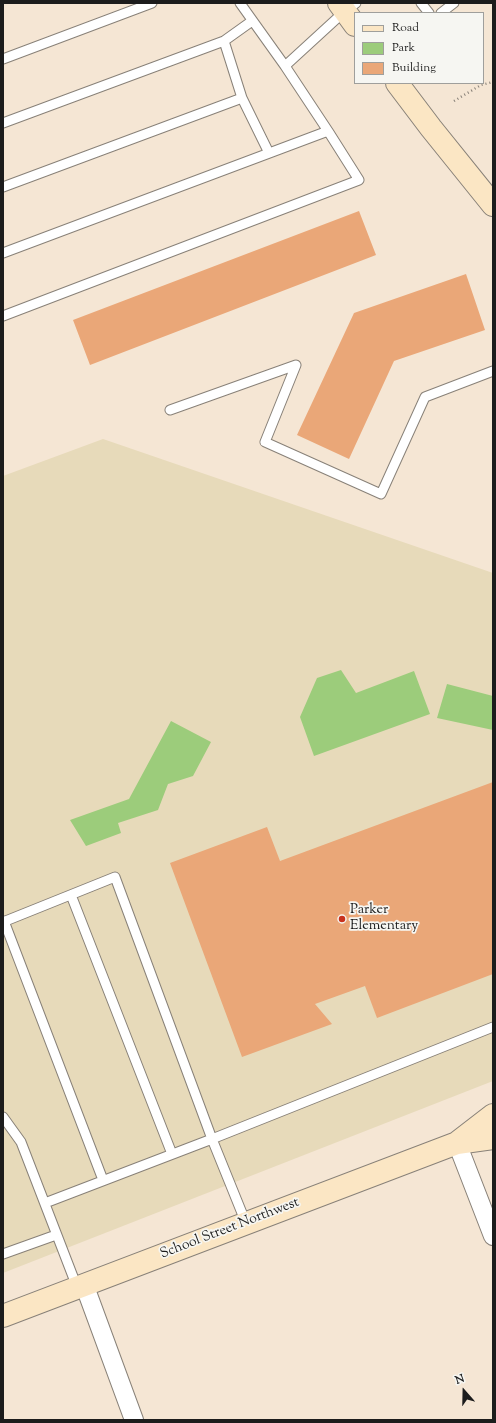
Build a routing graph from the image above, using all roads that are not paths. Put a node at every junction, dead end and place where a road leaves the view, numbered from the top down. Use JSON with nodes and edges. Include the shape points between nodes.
{"nodes":[{"id":1,"x":152,"y":3,"type":"edge"},
{"id":2,"x":240,"y":3,"type":"edge"},
{"id":3,"x":421,"y":3,"type":"edge"},
{"id":4,"x":454,"y":3,"type":"edge"},
{"id":5,"x":349,"y":10,"type":"edge"},
{"id":6,"x":428,"y":12,"type":"edge"},
{"id":7,"x":442,"y":12,"type":"edge"},
{"id":8,"x":252,"y":21,"type":"junction"},
{"id":9,"x":224,"y":41,"type":"junction"},
{"id":10,"x":3,"y":59,"type":"edge"},
{"id":11,"x":285,"y":66,"type":"junction"},
{"id":12,"x":398,"y":84,"type":"edge"},
{"id":13,"x":242,"y":98,"type":"junction"},
{"id":14,"x":3,"y":123,"type":"edge"},
{"id":15,"x":328,"y":131,"type":"junction"},
{"id":16,"x":269,"y":153,"type":"junction"},
{"id":17,"x":3,"y":187,"type":"edge"},
{"id":18,"x":491,"y":200,"type":"edge"},
{"id":19,"x":3,"y":253,"type":"edge"},
{"id":20,"x":3,"y":316,"type":"edge"},
{"id":21,"x":493,"y":371,"type":"edge"},
{"id":22,"x":170,"y":410,"type":"dead end"},
{"id":23,"x":71,"y":895,"type":"junction"},
{"id":24,"x":4,"y":922,"type":"edge"},
{"id":25,"x":493,"y":1027,"type":"edge"},
{"id":26,"x":493,"y":1115,"type":"edge"},
{"id":27,"x":3,"y":1117,"type":"edge"},
{"id":28,"x":493,"y":1138,"type":"edge"},
{"id":29,"x":212,"y":1139,"type":"junction"},
{"id":30,"x":457,"y":1143,"type":"junction"},
{"id":31,"x":172,"y":1154,"type":"junction"},
{"id":32,"x":103,"y":1180,"type":"junction"},
{"id":33,"x":44,"y":1203,"type":"junction"},
{"id":34,"x":246,"y":1223,"type":"junction"},
{"id":35,"x":56,"y":1235,"type":"junction"},
{"id":36,"x":493,"y":1236,"type":"edge"},
{"id":37,"x":3,"y":1254,"type":"edge"},
{"id":38,"x":80,"y":1286,"type":"junction"},
{"id":39,"x":3,"y":1316,"type":"edge"},
{"id":40,"x":134,"y":1420,"type":"edge"}],
"edges":[{"from":1,"to":10,"type":"lane"},
{"from":2,"to":8,"type":"lane"},
{"from":3,"to":6,"type":"lane"},
{"from":4,"to":7,"type":"lane"},
{"from":5,"to":11,"type":"lane"},
{"from":8,"to":9,"type":"lane"},
{"from":8,"to":11,"type":"lane"},
{"from":9,"to":13,"type":"lane"},
{"from":9,"to":14,"type":"lane"},
{"from":11,"to":15,"type":"lane"},
{"from":12,"to":18,"type":"street","via":[[430,128]]},
{"from":13,"to":16,"type":"lane"},
{"from":13,"to":17,"type":"lane"},
{"from":15,"to":16,"type":"lane"},
{"from":15,"to":20,"type":"lane","via":[[359,180]]},
{"from":16,"to":19,"type":"lane"},
{"from":21,"to":22,"type":"lane","via":[[425,397],[382,494],[265,442],[296,365]]},
{"from":23,"to":24,"type":"lane"},
{"from":23,"to":29,"type":"lane","via":[[115,877]]},
{"from":23,"to":31,"type":"lane"},
{"from":24,"to":32,"type":"lane"},
{"from":25,"to":29,"type":"lane"},
{"from":26,"to":30,"type":"street","name":"School Street Northwest"},
{"from":27,"to":33,"type":"lane","via":[[21,1142]]},
{"from":28,"to":30,"type":"street","name":"School Street Northwest"},
{"from":29,"to":31,"type":"lane"},
{"from":29,"to":34,"type":"lane"},
{"from":30,"to":34,"type":"street","name":"School Street Northwest"},
{"from":30,"to":36,"type":"street"},
{"from":31,"to":32,"type":"lane"},
{"from":32,"to":33,"type":"lane"},
{"from":33,"to":35,"type":"lane"},
{"from":34,"to":38,"type":"street","name":"School Street Northwest"},
{"from":35,"to":37,"type":"lane"},
{"from":35,"to":38,"type":"lane"},
{"from":38,"to":39,"type":"street","name":"School Street Northwest"},
{"from":38,"to":40,"type":"street"}]}
